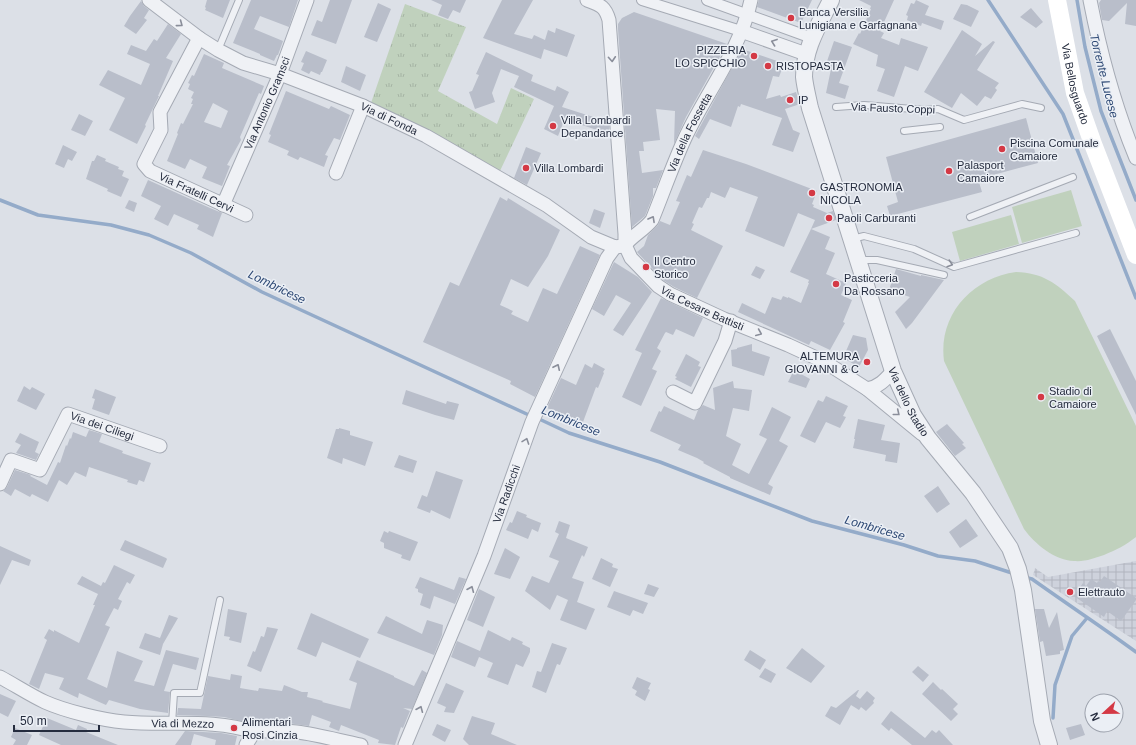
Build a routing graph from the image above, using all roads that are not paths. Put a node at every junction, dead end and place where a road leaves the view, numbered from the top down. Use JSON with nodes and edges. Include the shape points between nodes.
{"nodes":[{"id":1,"x":149,"y":0,"type":"edge"},
{"id":2,"x":239,"y":0,"type":"edge"},
{"id":3,"x":307,"y":0,"type":"edge"},
{"id":4,"x":587,"y":0,"type":"edge"},
{"id":5,"x":642,"y":0,"type":"edge"},
{"id":6,"x":708,"y":0,"type":"edge"},
{"id":7,"x":751,"y":0,"type":"edge"},
{"id":8,"x":831,"y":0,"type":"edge"},
{"id":9,"x":1057,"y":0,"type":"edge"},
{"id":10,"x":1090,"y":0,"type":"edge"},
{"id":11,"x":602,"y":3,"type":"edge"},
{"id":12,"x":748,"y":14,"type":"junction"},
{"id":13,"x":741,"y":31,"type":"junction"},
{"id":14,"x":199,"y":38,"type":"junction"},
{"id":15,"x":812,"y":38,"type":"junction"},
{"id":16,"x":218,"y":50,"type":"junction"},
{"id":17,"x":806,"y":54,"type":"junction"},
{"id":18,"x":280,"y":74,"type":"junction"},
{"id":19,"x":363,"y":106,"type":"junction"},
{"id":20,"x":836,"y":107,"type":"dead end"},
{"id":21,"x":1041,"y":108,"type":"dead end"},
{"id":22,"x":940,"y":127,"type":"dead end"},
{"id":23,"x":904,"y":131,"type":"dead end"},
{"id":24,"x":1136,"y":158,"type":"edge"},
{"id":25,"x":336,"y":173,"type":"dead end"},
{"id":26,"x":1073,"y":177,"type":"dead end"},
{"id":27,"x":223,"y":205,"type":"junction"},
{"id":28,"x":246,"y":215,"type":"dead end"},
{"id":29,"x":970,"y":216,"type":"dead end"},
{"id":30,"x":1076,"y":233,"type":"dead end"},
{"id":31,"x":852,"y":239,"type":"junction"},
{"id":32,"x":620,"y":246,"type":"junction"},
{"id":33,"x":1136,"y":255,"type":"edge"},
{"id":34,"x":858,"y":260,"type":"junction"},
{"id":35,"x":944,"y":275,"type":"dead end"},
{"id":36,"x":731,"y":321,"type":"junction"},
{"id":37,"x":893,"y":371,"type":"junction"},
{"id":38,"x":867,"y":389,"type":"junction"},
{"id":39,"x":673,"y":392,"type":"dead end"},
{"id":40,"x":928,"y":438,"type":"junction"},
{"id":41,"x":160,"y":446,"type":"dead end"},
{"id":42,"x":0,"y":484,"type":"edge"},
{"id":43,"x":220,"y":600,"type":"dead end"},
{"id":44,"x":0,"y":677,"type":"edge"},
{"id":45,"x":172,"y":724,"type":"junction"},
{"id":46,"x":254,"y":732,"type":"junction"},
{"id":47,"x":246,"y":745,"type":"edge"},
{"id":48,"x":361,"y":745,"type":"edge"},
{"id":49,"x":405,"y":745,"type":"edge"},
{"id":50,"x":1049,"y":745,"type":"edge"}],
"edges":[{"from":1,"to":14,"type":"street","name":"Via di Fonda","one_way":true},
{"from":2,"to":16,"type":"lane"},
{"from":3,"to":18,"type":"street","name":"Via Antonio Gramsci"},
{"from":4,"to":11,"type":"street"},
{"from":5,"to":13,"type":"street"},
{"from":6,"to":12,"type":"street"},
{"from":7,"to":12,"type":"street","name":"Via della Fossetta"},
{"from":8,"to":15,"type":"street","name":"Via dello Stadio"},
{"from":9,"to":33,"type":"main road","name":"Via Bellosguardo","via":[[1076,93]]},
{"from":10,"to":24,"type":"street","via":[[1105,72]]},
{"from":11,"to":32,"type":"street","name":"Via Cesare Battisti","one_way":true,"via":[[609,20],[625,227]]},
{"from":12,"to":13,"type":"street","name":"Via della Fossetta"},
{"from":12,"to":15,"type":"street"},
{"from":17,"to":13,"type":"street","one_way":true},
{"from":32,"to":13,"type":"street","name":"Via della Fossetta","one_way":true,"via":[[652,220],[685,138]]},
{"from":14,"to":16,"type":"street","name":"Via di Fonda"},
{"from":14,"to":27,"type":"street","name":"Via Fratelli Cervi","via":[[160,112],[161,130],[144,164],[150,171]]},
{"from":15,"to":17,"type":"street","name":"Via dello Stadio"},
{"from":16,"to":18,"type":"street","name":"Via di Fonda","via":[[244,63]]},
{"from":17,"to":31,"type":"street","name":"Via dello Stadio","via":[[804,77],[810,108]]},
{"from":18,"to":19,"type":"street","name":"Via di Fonda"},
{"from":18,"to":27,"type":"street","name":"Via Antonio Gramsci"},
{"from":19,"to":25,"type":"street"},
{"from":19,"to":32,"type":"street","name":"Via di Fonda","via":[[426,136],[546,205],[591,237]]},
{"from":20,"to":21,"type":"lane","name":"Via Fausto Coppi","via":[[925,110],[938,108],[964,120],[1022,104]]},
{"from":22,"to":23,"type":"lane"},
{"from":26,"to":29,"type":"lane"},
{"from":27,"to":28,"type":"street","name":"Via Fratelli Cervi"},
{"from":31,"to":30,"type":"lane","one_way":true,"via":[[864,236],[914,249],[954,267]]},
{"from":31,"to":34,"type":"street","name":"Via dello Stadio"},
{"from":32,"to":36,"type":"street","name":"Via Cesare Battisti","via":[[658,286],[670,294]]},
{"from":49,"to":32,"type":"street","name":"Via Radicchi","one_way":true,"via":[[484,556],[532,422],[607,258]]},
{"from":34,"to":35,"type":"lane","via":[[876,260]]},
{"from":34,"to":37,"type":"street","name":"Via dello Stadio"},
{"from":36,"to":38,"type":"street","name":"Via Cesare Battisti","one_way":true,"via":[[825,362]]},
{"from":36,"to":39,"type":"street","via":[[695,403]]},
{"from":37,"to":38,"type":"street","via":[[884,382],[875,388]]},
{"from":37,"to":40,"type":"street","name":"Via dello Stadio","via":[[913,415]]},
{"from":38,"to":40,"type":"street","name":"Via Cesare Battisti","one_way":true},
{"from":40,"to":50,"type":"street","name":"Via dello Stadio","via":[[973,493],[1010,548],[1023,590],[1042,721]]},
{"from":41,"to":42,"type":"street","name":"Via dei Ciliegi","via":[[68,414],[40,470],[11,460]]},
{"from":43,"to":45,"type":"lane","via":[[200,694],[174,693]]},
{"from":44,"to":45,"type":"street","name":"Via di Mezzo","via":[[46,702],[76,712],[123,722]]},
{"from":45,"to":46,"type":"street","name":"Via di Mezzo","via":[[241,727]]},
{"from":46,"to":47,"type":"street"},
{"from":46,"to":48,"type":"street","via":[[268,729],[288,731]]}]}
